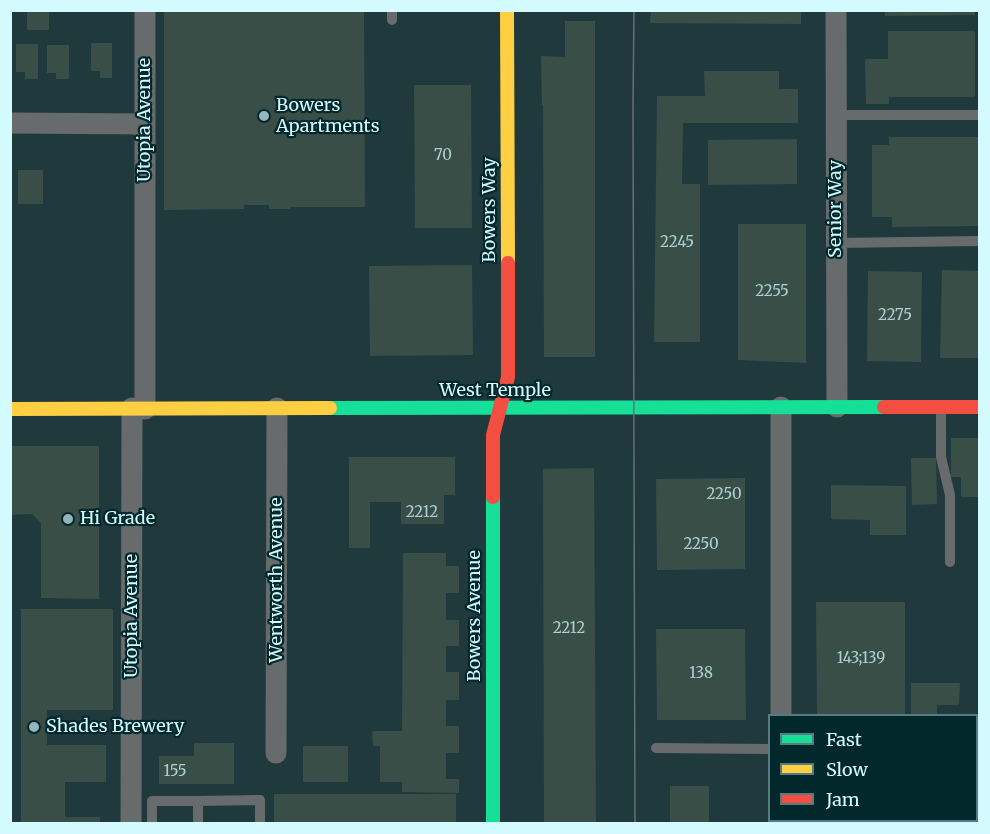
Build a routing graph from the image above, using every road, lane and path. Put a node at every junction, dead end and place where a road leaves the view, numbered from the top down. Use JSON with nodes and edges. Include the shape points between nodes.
{"nodes":[{"id":1,"x":145,"y":10,"type":"edge"},
{"id":2,"x":507,"y":10,"type":"edge"},
{"id":3,"x":836,"y":10,"type":"edge"},
{"id":4,"x":836,"y":115,"type":"junction"},
{"id":5,"x":980,"y":115,"type":"edge"},
{"id":6,"x":10,"y":123,"type":"edge"},
{"id":7,"x":145,"y":124,"type":"junction"},
{"id":8,"x":980,"y":241,"type":"edge"},
{"id":9,"x":836,"y":243,"type":"junction"},
{"id":10,"x":781,"y":407,"type":"junction"},
{"id":11,"x":837,"y":407,"type":"junction"},
{"id":12,"x":941,"y":407,"type":"junction"},
{"id":13,"x":980,"y":407,"type":"edge"},
{"id":14,"x":277,"y":408,"type":"junction"},
{"id":15,"x":10,"y":409,"type":"edge"},
{"id":16,"x":139,"y":409,"type":"junction"},
{"id":17,"x":499,"y":409,"type":"junction"},
{"id":18,"x":950,"y":562,"type":"dead end"},
{"id":19,"x":781,"y":714,"type":"edge"},
{"id":20,"x":656,"y":748,"type":"dead end"},
{"id":21,"x":768,"y":749,"type":"edge"},
{"id":22,"x":276,"y":753,"type":"dead end"},
{"id":23,"x":198,"y":801,"type":"junction"},
{"id":24,"x":131,"y":824,"type":"edge"},
{"id":25,"x":152,"y":824,"type":"edge"},
{"id":26,"x":198,"y":824,"type":"edge"},
{"id":27,"x":260,"y":824,"type":"edge"},
{"id":28,"x":493,"y":824,"type":"edge"}],
"edges":[{"from":1,"to":7,"type":"street","name":"Utopia Avenue"},
{"from":2,"to":17,"type":"street","name":"Bowers Way","via":[[508,376]]},
{"from":3,"to":4,"type":"street","name":"Senior Way"},
{"from":4,"to":5,"type":"lane"},
{"from":4,"to":9,"type":"street","name":"Senior Way"},
{"from":6,"to":7,"type":"street"},
{"from":7,"to":16,"type":"street","name":"Utopia Avenue"},
{"from":8,"to":9,"type":"lane"},
{"from":9,"to":11,"type":"street","name":"Senior Way"},
{"from":10,"to":11,"type":"street","name":"West Temple"},
{"from":10,"to":17,"type":"street","name":"West Temple"},
{"from":10,"to":19,"type":"street"},
{"from":11,"to":12,"type":"street","name":"West Temple"},
{"from":12,"to":13,"type":"street","name":"West Temple"},
{"from":12,"to":18,"type":"lane","via":[[941,457],[950,495]]},
{"from":14,"to":16,"type":"street","name":"West Temple"},
{"from":14,"to":17,"type":"street","name":"West Temple"},
{"from":14,"to":22,"type":"street","name":"Wentworth Avenue"},
{"from":15,"to":16,"type":"street","name":"West Temple"},
{"from":16,"to":24,"type":"street","name":"Utopia Avenue"},
{"from":17,"to":28,"type":"street","name":"Bowers Avenue","via":[[493,435]]},
{"from":20,"to":21,"type":"lane"},
{"from":23,"to":25,"type":"lane","via":[[152,801]]},
{"from":23,"to":26,"type":"lane"},
{"from":23,"to":27,"type":"lane","via":[[260,800]]}]}
